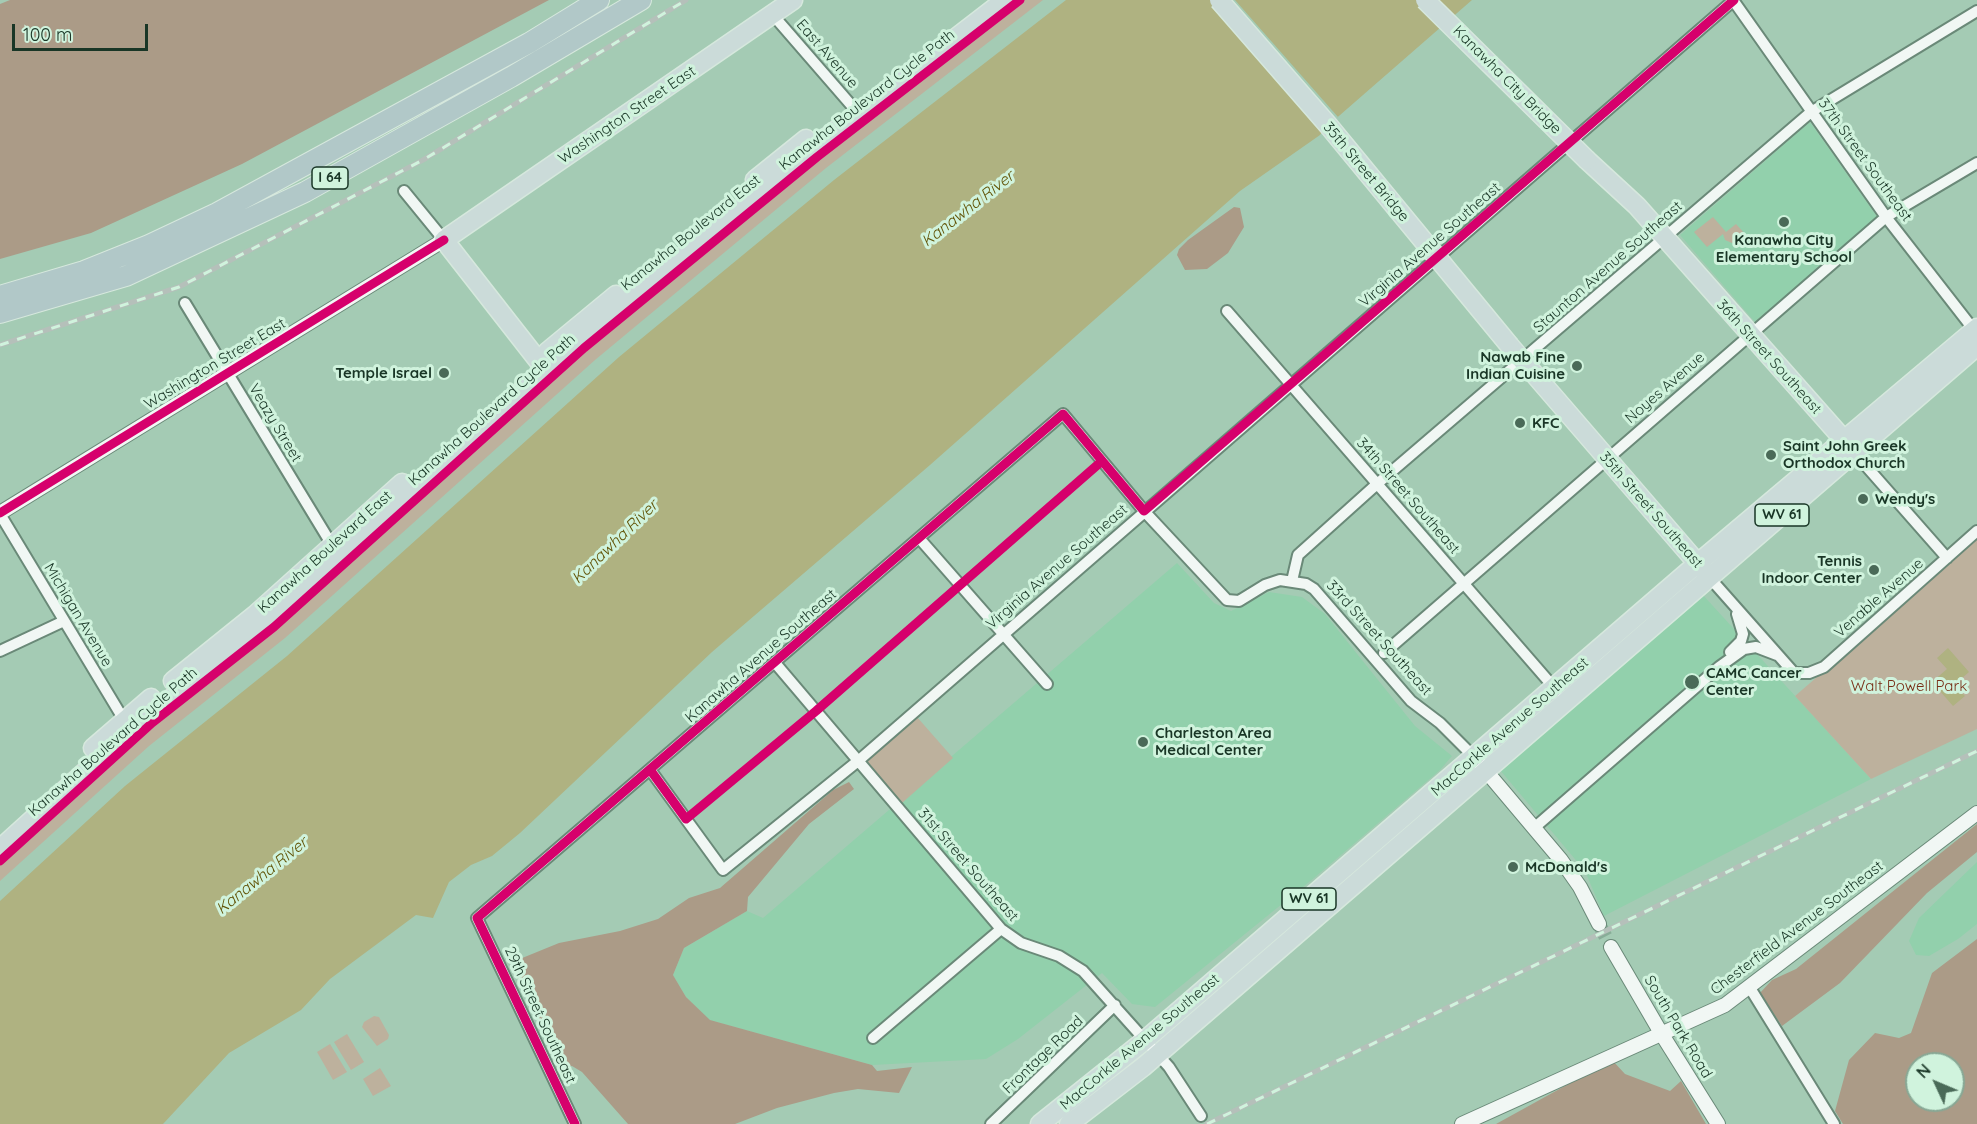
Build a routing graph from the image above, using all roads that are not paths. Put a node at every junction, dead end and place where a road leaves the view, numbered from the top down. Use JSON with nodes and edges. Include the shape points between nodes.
{"nodes":[{"id":1,"x":599,"y":0,"type":"edge"},
{"id":2,"x":641,"y":0,"type":"edge"},
{"id":3,"x":793,"y":0,"type":"edge"},
{"id":4,"x":985,"y":0,"type":"edge"},
{"id":5,"x":1005,"y":0,"type":"edge"},
{"id":6,"x":1220,"y":0,"type":"edge"},
{"id":7,"x":1425,"y":0,"type":"edge"},
{"id":8,"x":1733,"y":0,"type":"edge"},
{"id":9,"x":1977,"y":11,"type":"edge"},
{"id":10,"x":773,"y":15,"type":"junction"},
{"id":11,"x":854,"y":109,"type":"junction"},
{"id":12,"x":1811,"y":112,"type":"junction"},
{"id":13,"x":1587,"y":160,"type":"joint"},
{"id":14,"x":1977,"y":163,"type":"edge"},
{"id":15,"x":404,"y":191,"type":"dead end"},
{"id":16,"x":1886,"y":217,"type":"junction"},
{"id":17,"x":1663,"y":238,"type":"junction"},
{"id":18,"x":444,"y":240,"type":"junction"},
{"id":19,"x":0,"y":296,"type":"edge"},
{"id":20,"x":185,"y":303,"type":"dead end"},
{"id":21,"x":1227,"y":311,"type":"dead end"},
{"id":22,"x":0,"y":313,"type":"edge"},
{"id":23,"x":1750,"y":334,"type":"junction"},
{"id":24,"x":1976,"y":334,"type":"edge"},
{"id":25,"x":1510,"y":346,"type":"joint"},
{"id":26,"x":573,"y":347,"type":"junction"},
{"id":27,"x":1523,"y":361,"type":"junction"},
{"id":28,"x":541,"y":364,"type":"junction"},
{"id":29,"x":228,"y":374,"type":"junction"},
{"id":30,"x":1292,"y":385,"type":"junction"},
{"id":31,"x":1885,"y":404,"type":"junction"},
{"id":32,"x":1811,"y":405,"type":"junction"},
{"id":33,"x":497,"y":413,"type":"junction"},
{"id":34,"x":1849,"y":446,"type":"junction"},
{"id":35,"x":1607,"y":459,"type":"junction"},
{"id":36,"x":1377,"y":484,"type":"junction"},
{"id":37,"x":1144,"y":511,"type":"junction"},
{"id":38,"x":0,"y":513,"type":"edge"},
{"id":39,"x":1977,"y":531,"type":"edge"},
{"id":40,"x":919,"y":538,"type":"junction"},
{"id":41,"x":336,"y":552,"type":"junction"},
{"id":42,"x":1947,"y":558,"type":"junction"},
{"id":43,"x":1703,"y":570,"type":"junction"},
{"id":44,"x":1292,"y":581,"type":"junction"},
{"id":45,"x":1464,"y":584,"type":"junction"},
{"id":46,"x":1733,"y":604,"type":"junction"},
{"id":47,"x":64,"y":621,"type":"junction"},
{"id":48,"x":1003,"y":634,"type":"junction"},
{"id":49,"x":0,"y":651,"type":"edge"},
{"id":50,"x":1384,"y":653,"type":"dead end"},
{"id":51,"x":1779,"y":656,"type":"junction"},
{"id":52,"x":776,"y":664,"type":"junction"},
{"id":53,"x":1719,"y":667,"type":"junction"},
{"id":54,"x":1794,"y":673,"type":"joint"},
{"id":55,"x":1047,"y":684,"type":"dead end"},
{"id":56,"x":1561,"y":695,"type":"junction"},
{"id":57,"x":127,"y":725,"type":"junction"},
{"id":58,"x":858,"y":760,"type":"junction"},
{"id":59,"x":1480,"y":764,"type":"junction"},
{"id":60,"x":651,"y":771,"type":"junction"},
{"id":61,"x":1977,"y":813,"type":"edge"},
{"id":62,"x":1534,"y":828,"type":"junction"},
{"id":63,"x":0,"y":833,"type":"edge"},
{"id":64,"x":0,"y":849,"type":"edge"},
{"id":65,"x":477,"y":918,"type":"joint"},
{"id":66,"x":1599,"y":924,"type":"tunnel mouth"},
{"id":67,"x":1001,"y":929,"type":"junction"},
{"id":68,"x":1611,"y":947,"type":"tunnel mouth"},
{"id":69,"x":1750,"y":988,"type":"junction"},
{"id":70,"x":1115,"y":1005,"type":"junction"},
{"id":71,"x":1661,"y":1033,"type":"junction"},
{"id":72,"x":873,"y":1038,"type":"dead end"},
{"id":73,"x":1144,"y":1041,"type":"junction"},
{"id":74,"x":1157,"y":1055,"type":"junction"},
{"id":75,"x":1201,"y":1116,"type":"dead end"},
{"id":76,"x":575,"y":1124,"type":"edge"},
{"id":77,"x":992,"y":1124,"type":"edge"},
{"id":78,"x":1040,"y":1124,"type":"edge"},
{"id":79,"x":1069,"y":1124,"type":"edge"},
{"id":80,"x":1462,"y":1124,"type":"edge"},
{"id":81,"x":1718,"y":1124,"type":"edge"},
{"id":82,"x":1834,"y":1124,"type":"edge"}],
"edges":[{"from":1,"to":19,"type":"highway","number":"I 64","via":[[529,43],[217,213],[84,271]]},
{"from":2,"to":22,"type":"highway","number":"I 64","via":[[306,192],[126,276]]},
{"from":3,"to":10,"type":"main road","name":"Washington Street East"},
{"from":4,"to":11,"type":"main road","name":"Kanawha Boulevard East"},
{"from":5,"to":11,"type":"main road","name":"Kanawha Boulevard East"},
{"from":6,"to":25,"type":"main road","name":"35th Street Bridge","bridge":true},
{"from":7,"to":13,"type":"main road","name":"Kanawha City Bridge","bridge":true},
{"from":8,"to":12,"type":"street","name":"37th Street Southeast"},
{"from":8,"to":30,"type":"street","name":"Virginia Avenue Southeast"},
{"from":9,"to":12,"type":"street","name":"Staunton Avenue Southeast"},
{"from":10,"to":11,"type":"street","name":"East Avenue"},
{"from":10,"to":18,"type":"main road","name":"Washington Street East"},
{"from":11,"to":26,"type":"main road","name":"Kanawha Boulevard East"},
{"from":11,"to":28,"type":"main road","name":"Kanawha Boulevard East"},
{"from":12,"to":16,"type":"street","name":"37th Street Southeast"},
{"from":12,"to":17,"type":"street","name":"Staunton Avenue Southeast"},
{"from":13,"to":17,"type":"main road","name":"36th Street Southeast","via":[[1637,206]]},
{"from":14,"to":16,"type":"street","name":"Noyes Avenue"},
{"from":15,"to":18,"type":"street"},
{"from":16,"to":23,"type":"street","name":"Noyes Avenue"},
{"from":16,"to":24,"type":"street","name":"37th Street Southeast"},
{"from":17,"to":23,"type":"main road","name":"36th Street Southeast"},
{"from":17,"to":27,"type":"street","name":"Staunton Avenue Southeast"},
{"from":18,"to":28,"type":"main road"},
{"from":18,"to":29,"type":"street","name":"Washington Street East"},
{"from":20,"to":29,"type":"street","name":"Veazy Street"},
{"from":21,"to":30,"type":"street","name":"34th Street Southeast"},
{"from":23,"to":32,"type":"main road","name":"36th Street Southeast"},
{"from":23,"to":35,"type":"street","name":"Noyes Avenue"},
{"from":24,"to":31,"type":"main road","name":"MacCorkle Avenue Southeast","number":"WV 61"},
{"from":24,"to":34,"type":"main road","name":"MacCorkle Avenue Southeast","number":"WV 61"},
{"from":25,"to":27,"type":"main road","name":"35th Street Southeast"},
{"from":26,"to":28,"type":"main road","name":"Kanawha Boulevard East"},
{"from":26,"to":33,"type":"main road","name":"Kanawha Boulevard East","via":[[570,354]]},
{"from":27,"to":35,"type":"main road","name":"35th Street Southeast"},
{"from":27,"to":36,"type":"street","name":"Staunton Avenue Southeast"},
{"from":28,"to":33,"type":"main road","name":"Kanawha Boulevard East"},
{"from":28,"to":41,"type":"main road","name":"Kanawha Boulevard East"},
{"from":29,"to":38,"type":"street","name":"Washington Street East"},
{"from":29,"to":41,"type":"street","name":"Veazy Street"},
{"from":30,"to":36,"type":"street","name":"34th Street Southeast"},
{"from":30,"to":37,"type":"street","name":"Virginia Avenue Southeast"},
{"from":31,"to":32,"type":"main road","via":[[1861,417],[1847,419],[1828,415]]},
{"from":31,"to":34,"type":"main road","name":"MacCorkle Avenue Southeast","number":"WV 61"},
{"from":32,"to":34,"type":"main road","name":"36th Street Southeast"},
{"from":33,"to":41,"type":"main road","name":"Kanawha Boulevard East"},
{"from":34,"to":42,"type":"street","name":"36th Street Southeast"},
{"from":34,"to":43,"type":"main road","name":"MacCorkle Avenue Southeast","number":"WV 61"},
{"from":35,"to":43,"type":"main road","name":"35th Street Southeast"},
{"from":35,"to":45,"type":"street","name":"Noyes Avenue"},
{"from":36,"to":44,"type":"street","name":"Staunton Avenue Southeast","via":[[1298,555]]},
{"from":36,"to":45,"type":"street","name":"34th Street Southeast"},
{"from":37,"to":40,"type":"street","name":"Kanawha Avenue Southeast","via":[[1063,414]]},
{"from":37,"to":44,"type":"street","via":[[1227,600],[1239,601],[1271,582]]},
{"from":37,"to":48,"type":"street","name":"Virginia Avenue Southeast"},
{"from":38,"to":47,"type":"street","name":"Michigan Avenue"},
{"from":39,"to":42,"type":"street","name":"Venable Avenue"},
{"from":40,"to":48,"type":"street"},
{"from":40,"to":52,"type":"street","name":"Kanawha Avenue Southeast"},
{"from":41,"to":57,"type":"main road","name":"Kanawha Boulevard East","via":[[255,615]]},
{"from":42,"to":54,"type":"street","name":"Venable Avenue","via":[[1824,667]]},
{"from":43,"to":46,"type":"street","name":"35th Street Southeast"},
{"from":43,"to":56,"type":"main road","name":"MacCorkle Avenue Southeast","number":"WV 61"},
{"from":44,"to":59,"type":"street","name":"33rd Street Southeast","via":[[1306,584],[1322,597],[1411,701],[1440,723]]},
{"from":45,"to":50,"type":"street","name":"Noyes Avenue"},
{"from":45,"to":56,"type":"street","name":"34th Street Southeast"},
{"from":46,"to":51,"type":"street","name":"35th Street Southeast"},
{"from":46,"to":53,"type":"street","via":[[1742,626],[1742,641],[1722,659]]},
{"from":47,"to":49,"type":"street"},
{"from":47,"to":57,"type":"street","name":"Michigan Avenue"},
{"from":48,"to":55,"type":"street"},
{"from":48,"to":58,"type":"street","name":"Virginia Avenue Southeast"},
{"from":51,"to":53,"type":"street","via":[[1749,647]]},
{"from":51,"to":54,"type":"street","name":"35th Street Southeast"},
{"from":52,"to":58,"type":"street","name":"31st Street Southeast"},
{"from":52,"to":60,"type":"street","name":"Kanawha Avenue Southeast"},
{"from":53,"to":62,"type":"street"},
{"from":56,"to":59,"type":"main road","name":"MacCorkle Avenue Southeast","number":"WV 61"},
{"from":57,"to":63,"type":"main road","name":"Kanawha Boulevard East"},
{"from":57,"to":64,"type":"main road","name":"Kanawha Boulevard East"},
{"from":58,"to":60,"type":"street","name":"Virginia Avenue Southeast","via":[[723,870]]},
{"from":58,"to":67,"type":"street","name":"31st Street Southeast"},
{"from":59,"to":62,"type":"street"},
{"from":59,"to":73,"type":"main road","name":"MacCorkle Avenue Southeast","number":"WV 61"},
{"from":59,"to":74,"type":"main road","name":"MacCorkle Avenue Southeast","number":"WV 61"},
{"from":60,"to":65,"type":"street","name":"Kanawha Avenue Southeast"},
{"from":61,"to":69,"type":"street","name":"Chesterfield Avenue Southeast"},
{"from":62,"to":66,"type":"street","via":[[1580,887]]},
{"from":65,"to":76,"type":"street","name":"29th Street Southeast"},
{"from":67,"to":70,"type":"street","name":"31st Street Southeast","via":[[1021,943],[1071,961]]},
{"from":67,"to":72,"type":"street"},
{"from":68,"to":71,"type":"street","name":"South Park Road"},
{"from":69,"to":71,"type":"street","name":"Chesterfield Avenue Southeast","via":[[1725,1005]]},
{"from":69,"to":82,"type":"street"},
{"from":70,"to":73,"type":"street","name":"31st Street Southeast"},
{"from":70,"to":77,"type":"street","name":"Frontage Road"},
{"from":71,"to":80,"type":"street","name":"Chesterfield Avenue Southeast"},
{"from":71,"to":81,"type":"street","name":"South Park Road"},
{"from":73,"to":74,"type":"street","name":"31st Street Southeast"},
{"from":73,"to":78,"type":"main road","name":"MacCorkle Avenue Southeast","number":"WV 61"},
{"from":74,"to":75,"type":"street","name":"31st Street Southeast"},
{"from":74,"to":79,"type":"main road","name":"MacCorkle Avenue Southeast","number":"WV 61"}]}
